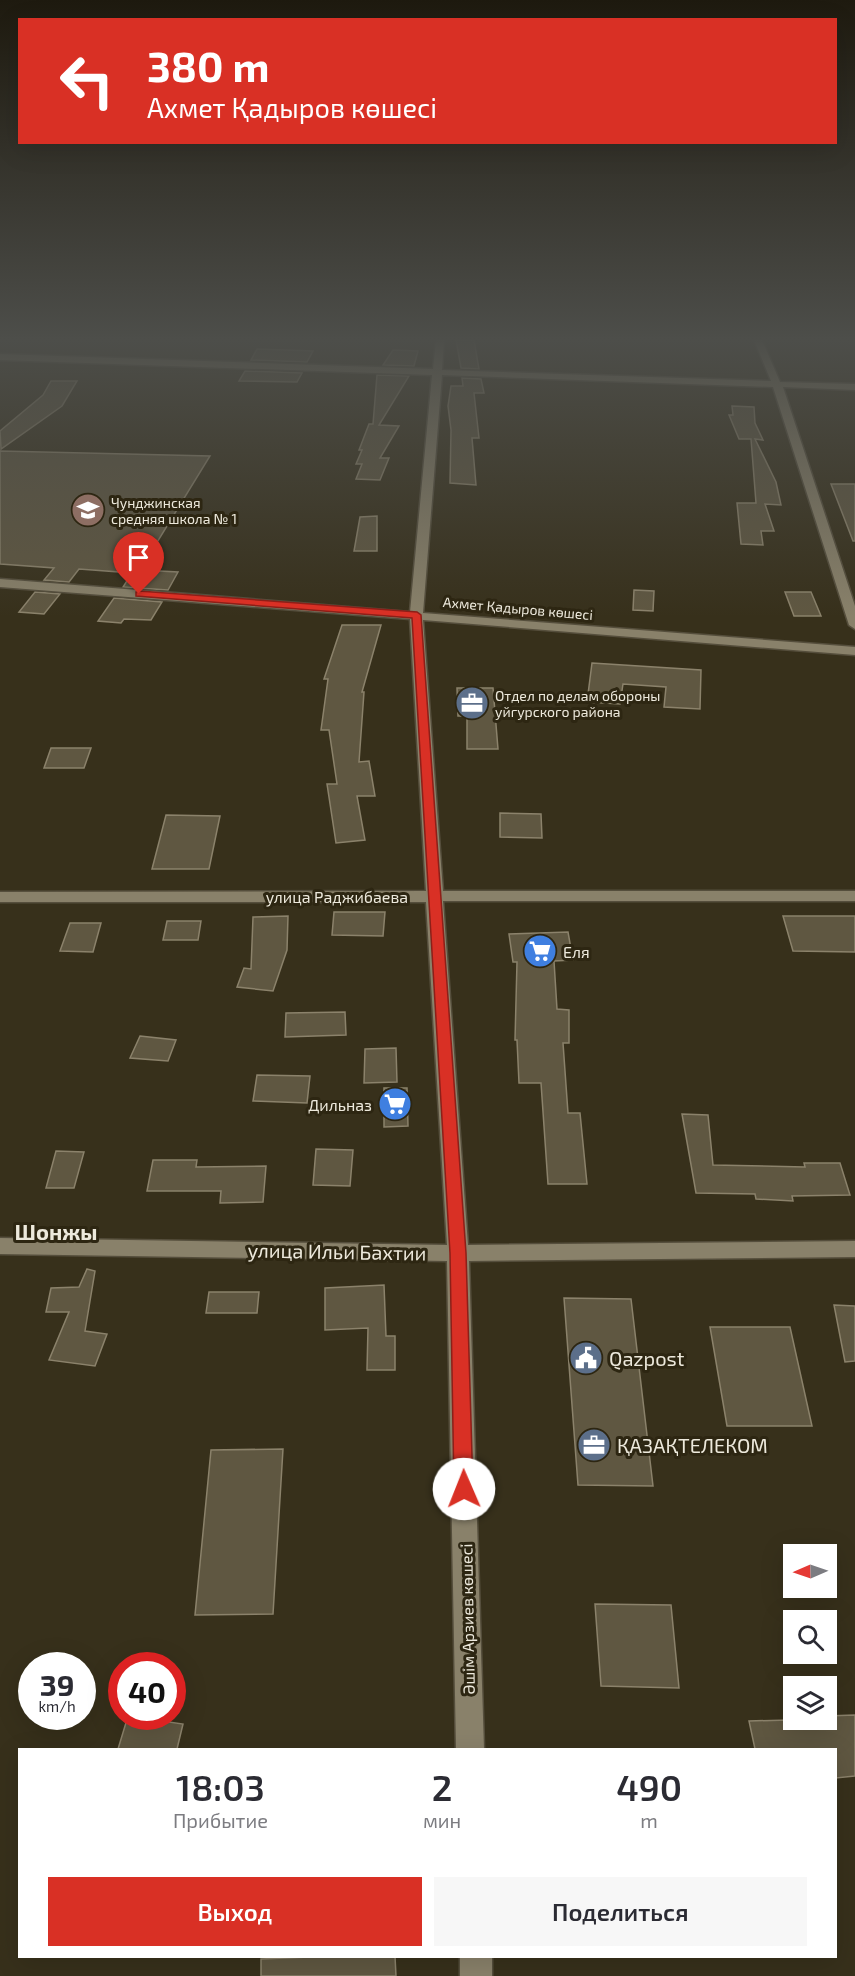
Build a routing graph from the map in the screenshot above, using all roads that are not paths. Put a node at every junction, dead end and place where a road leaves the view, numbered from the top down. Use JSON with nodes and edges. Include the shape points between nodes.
{"nodes":[{"id":1,"x":432,"y":432,"type":"edge"},
{"id":2,"x":792,"y":432,"type":"edge"},
{"id":3,"x":0,"y":583,"type":"edge"},
{"id":4,"x":417,"y":615,"type":"junction"},
{"id":5,"x":855,"y":625,"type":"edge"},
{"id":6,"x":855,"y":651,"type":"edge"},
{"id":7,"x":436,"y":896,"type":"junction"},
{"id":8,"x":855,"y":896,"type":"edge"},
{"id":9,"x":0,"y":897,"type":"edge"},
{"id":10,"x":0,"y":1246,"type":"edge"},
{"id":11,"x":855,"y":1249,"type":"edge"},
{"id":12,"x":458,"y":1253,"type":"junction"},
{"id":13,"x":471,"y":1748,"type":"edge"},
{"id":14,"x":476,"y":1958,"type":"edge"},
{"id":15,"x":476,"y":1976,"type":"edge"}],
"edges":[{"from":1,"to":4,"type":"street","name":"Әшім Арзиев көшесі"},
{"from":2,"to":5,"type":"street"},
{"from":3,"to":4,"type":"street","name":"Ахмет Қадыров көшесі"},
{"from":4,"to":6,"type":"street","name":"Ахмет Қадыров көшесі"},
{"from":4,"to":7,"type":"street","name":"Әшім Арзиев көшесі"},
{"from":7,"to":8,"type":"street","name":"улица Раджибаева"},
{"from":7,"to":9,"type":"street","name":"улица Раджибаева"},
{"from":7,"to":12,"type":"street","name":"Әшім Арзиев көшесі"},
{"from":10,"to":12,"type":"street","name":"улица Ильи Бахтии"},
{"from":11,"to":12,"type":"street","name":"улица Ильи Бахтии"},
{"from":12,"to":13,"type":"street","name":"Әшім Арзиев көшесі"},
{"from":14,"to":15,"type":"street"}]}
